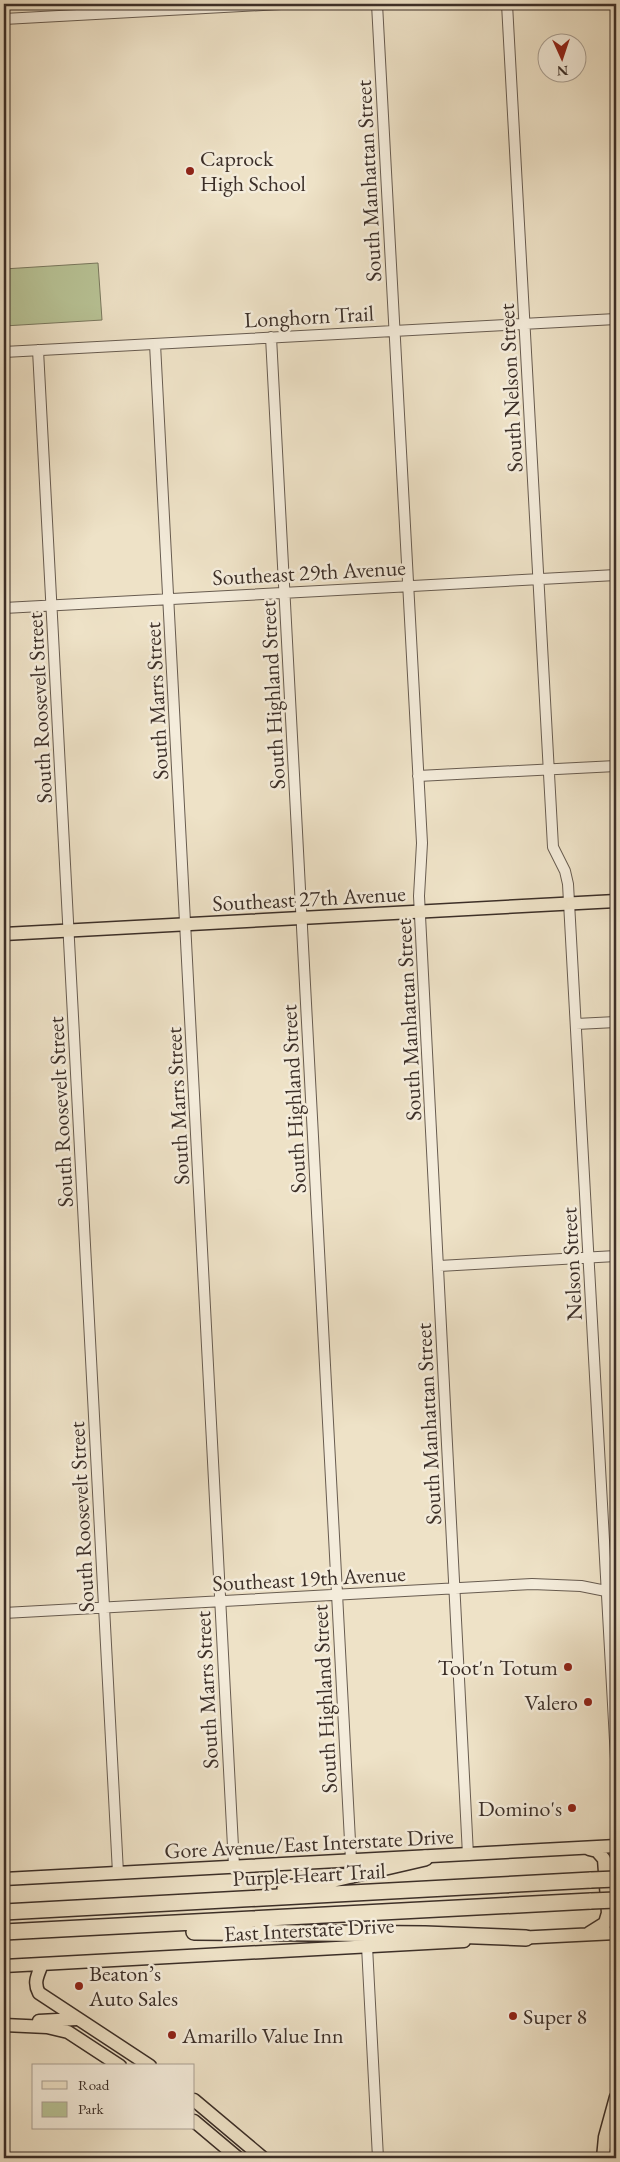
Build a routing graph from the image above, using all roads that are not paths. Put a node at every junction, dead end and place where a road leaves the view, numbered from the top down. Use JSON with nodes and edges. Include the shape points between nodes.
{"nodes":[{"id":1,"x":281,"y":4,"type":"edge"},
{"id":2,"x":377,"y":4,"type":"edge"},
{"id":3,"x":508,"y":4,"type":"edge"},
{"id":4,"x":4,"y":19,"type":"edge"},
{"id":5,"x":616,"y":319,"type":"edge"},
{"id":6,"x":525,"y":324,"type":"junction"},
{"id":7,"x":395,"y":331,"type":"junction"},
{"id":8,"x":271,"y":337,"type":"junction"},
{"id":9,"x":155,"y":344,"type":"junction"},
{"id":10,"x":38,"y":350,"type":"junction"},
{"id":11,"x":4,"y":352,"type":"edge"},
{"id":12,"x":616,"y":575,"type":"edge"},
{"id":13,"x":539,"y":579,"type":"junction"},
{"id":14,"x":408,"y":586,"type":"junction"},
{"id":15,"x":285,"y":592,"type":"junction"},
{"id":16,"x":169,"y":599,"type":"junction"},
{"id":17,"x":52,"y":605,"type":"junction"},
{"id":18,"x":4,"y":608,"type":"edge"},
{"id":19,"x":616,"y":766,"type":"edge"},
{"id":20,"x":550,"y":770,"type":"junction"},
{"id":21,"x":418,"y":776,"type":"junction"},
{"id":22,"x":616,"y":902,"type":"edge"},
{"id":23,"x":569,"y":904,"type":"junction"},
{"id":24,"x":421,"y":912,"type":"junction"},
{"id":25,"x":303,"y":918,"type":"junction"},
{"id":26,"x":186,"y":924,"type":"junction"},
{"id":27,"x":70,"y":930,"type":"junction"},
{"id":28,"x":4,"y":934,"type":"edge"},
{"id":29,"x":616,"y":1022,"type":"edge"},
{"id":30,"x":576,"y":1024,"type":"junction"},
{"id":31,"x":616,"y":1256,"type":"edge"},
{"id":32,"x":590,"y":1257,"type":"junction"},
{"id":33,"x":439,"y":1266,"type":"junction"},
{"id":34,"x":455,"y":1589,"type":"junction"},
{"id":35,"x":611,"y":1591,"type":"edge"},
{"id":36,"x":338,"y":1595,"type":"junction"},
{"id":37,"x":221,"y":1601,"type":"junction"},
{"id":38,"x":104,"y":1608,"type":"junction"},
{"id":39,"x":4,"y":1613,"type":"edge"},
{"id":40,"x":616,"y":1759,"type":"edge"},
{"id":41,"x":616,"y":1846,"type":"edge"},
{"id":42,"x":585,"y":1848,"type":"junction"},
{"id":43,"x":468,"y":1854,"type":"junction"},
{"id":44,"x":425,"y":1858,"type":"junction"},
{"id":45,"x":351,"y":1860,"type":"junction"},
{"id":46,"x":234,"y":1866,"type":"junction"},
{"id":47,"x":118,"y":1873,"type":"junction"},
{"id":48,"x":4,"y":1879,"type":"edge"},
{"id":49,"x":616,"y":1879,"type":"edge"},
{"id":50,"x":229,"y":1900,"type":"junction"},
{"id":51,"x":616,"y":1900,"type":"edge"},
{"id":52,"x":4,"y":1912,"type":"edge"},
{"id":53,"x":142,"y":1926,"type":"junction"},
{"id":54,"x":616,"y":1933,"type":"edge"},
{"id":55,"x":4,"y":1934,"type":"edge"},
{"id":56,"x":587,"y":1934,"type":"junction"},
{"id":57,"x":526,"y":1938,"type":"junction"},
{"id":58,"x":367,"y":1946,"type":"junction"},
{"id":59,"x":42,"y":1964,"type":"junction"},
{"id":60,"x":4,"y":1966,"type":"edge"},
{"id":61,"x":76,"y":2019,"type":"junction"},
{"id":62,"x":4,"y":2024,"type":"edge"},
{"id":63,"x":117,"y":2064,"type":"edge"},
{"id":64,"x":147,"y":2064,"type":"edge"},
{"id":65,"x":616,"y":2097,"type":"edge"},
{"id":66,"x":195,"y":2101,"type":"edge"},
{"id":67,"x":195,"y":2122,"type":"edge"},
{"id":68,"x":238,"y":2158,"type":"edge"},
{"id":69,"x":263,"y":2158,"type":"edge"},
{"id":70,"x":378,"y":2158,"type":"edge"},
{"id":71,"x":603,"y":2158,"type":"edge"}],
"edges":[{"from":1,"to":4,"type":"street"},
{"from":2,"to":7,"type":"street","name":"South Manhattan Street"},
{"from":3,"to":6,"type":"street","name":"South Nelson Street"},
{"from":5,"to":6,"type":"street","name":"Longhorn Trail"},
{"from":6,"to":7,"type":"street","name":"Longhorn Trail"},
{"from":6,"to":13,"type":"street","name":"South Nelson Street"},
{"from":7,"to":8,"type":"street","name":"Longhorn Trail"},
{"from":7,"to":14,"type":"street","name":"South Manhattan Street"},
{"from":8,"to":9,"type":"street","name":"Longhorn Trail"},
{"from":8,"to":15,"type":"street","name":"South Highland Street"},
{"from":9,"to":10,"type":"street","name":"Longhorn Trail"},
{"from":9,"to":16,"type":"street","name":"South Marrs Street"},
{"from":10,"to":11,"type":"street","name":"Longhorn Trail"},
{"from":10,"to":17,"type":"street","name":"South Roosevelt Street"},
{"from":12,"to":13,"type":"street","name":"Southeast 29th Avenue"},
{"from":13,"to":14,"type":"street","name":"Southeast 29th Avenue"},
{"from":13,"to":20,"type":"street","name":"South Nelson Street"},
{"from":14,"to":15,"type":"street","name":"Southeast 29th Avenue"},
{"from":14,"to":21,"type":"street","name":"South Manhattan Street"},
{"from":15,"to":16,"type":"street","name":"Southeast 29th Avenue"},
{"from":15,"to":25,"type":"street","name":"South Highland Street"},
{"from":16,"to":17,"type":"street","name":"Southeast 29th Avenue"},
{"from":16,"to":26,"type":"street","name":"South Marrs Street"},
{"from":17,"to":18,"type":"street","name":"Southeast 29th Avenue"},
{"from":17,"to":27,"type":"street","name":"South Roosevelt Street"},
{"from":19,"to":20,"type":"street"},
{"from":20,"to":21,"type":"street"},
{"from":20,"to":23,"type":"street","name":"Nelson Street","via":[[553,847],[565,871]]},
{"from":21,"to":24,"type":"street","name":"South Manhattan Street","via":[[422,843]]},
{"from":22,"to":23,"type":"main road","name":"Southeast 27th Avenue"},
{"from":23,"to":24,"type":"main road","name":"Southeast 27th Avenue"},
{"from":23,"to":30,"type":"street","name":"Nelson Street"},
{"from":24,"to":25,"type":"main road","name":"Southeast 27th Avenue"},
{"from":24,"to":33,"type":"street","name":"South Manhattan Street"},
{"from":25,"to":26,"type":"main road","name":"Southeast 27th Avenue"},
{"from":25,"to":36,"type":"street","name":"South Highland Street"},
{"from":26,"to":27,"type":"main road","name":"Southeast 27th Avenue"},
{"from":26,"to":37,"type":"street","name":"South Marrs Street"},
{"from":27,"to":28,"type":"main road","name":"Southeast 27th Avenue"},
{"from":27,"to":38,"type":"street","name":"South Roosevelt Street"},
{"from":29,"to":30,"type":"street"},
{"from":30,"to":32,"type":"street","name":"Nelson Street"},
{"from":31,"to":32,"type":"street"},
{"from":32,"to":33,"type":"street"},
{"from":32,"to":35,"type":"street","name":"Nelson Street"},
{"from":33,"to":34,"type":"street","name":"South Manhattan Street"},
{"from":34,"to":35,"type":"street","name":"Southeast 19th Avenue","via":[[558,1583]]},
{"from":34,"to":36,"type":"street","name":"Southeast 19th Avenue"},
{"from":34,"to":43,"type":"street","name":"South Manhattan Street"},
{"from":35,"to":40,"type":"street","name":"Nelson Street"},
{"from":36,"to":37,"type":"street","name":"Southeast 19th Avenue"},
{"from":36,"to":45,"type":"street","name":"South Highland Street"},
{"from":37,"to":38,"type":"street","name":"Southeast 19th Avenue"},
{"from":37,"to":46,"type":"street","name":"South Marrs Street"},
{"from":38,"to":39,"type":"street","name":"Southeast 19th Avenue"},
{"from":38,"to":47,"type":"street","name":"South Roosevelt Street"},
{"from":41,"to":42,"type":"main road","name":"Gore Avenue/East Interstate Drive"},
{"from":42,"to":43,"type":"main road","name":"Gore Avenue/East Interstate Drive"},
{"from":42,"to":56,"type":"main road","via":[[596,1851],[604,1859],[608,1913],[599,1929]]},
{"from":43,"to":44,"type":"main road","name":"Gore Avenue/East Interstate Drive"},
{"from":44,"to":45,"type":"main road","name":"Gore Avenue/East Interstate Drive"},
{"from":44,"to":50,"type":"highway"},
{"from":45,"to":46,"type":"main road","name":"Gore Avenue/East Interstate Drive"},
{"from":46,"to":47,"type":"main road","name":"Gore Avenue/East Interstate Drive"},
{"from":47,"to":48,"type":"main road","name":"Gore Avenue/East Interstate Drive"},
{"from":49,"to":50,"type":"highway","name":"Purple Heart Trail","bridge":true},
{"from":50,"to":52,"type":"highway","name":"Purple Heart Trail"},
{"from":51,"to":53,"type":"highway","name":"Purple Heart Trail","bridge":true},
{"from":53,"to":55,"type":"highway","name":"Purple Heart Trail"},
{"from":53,"to":57,"type":"highway","via":[[192,1932]]},
{"from":54,"to":56,"type":"main road","name":"East Interstate Drive"},
{"from":56,"to":57,"type":"main road","name":"East Interstate Drive"},
{"from":57,"to":58,"type":"main road","name":"East Interstate Drive"},
{"from":58,"to":59,"type":"main road","name":"East Interstate Drive"},
{"from":58,"to":70,"type":"street"},
{"from":59,"to":60,"type":"main road","name":"East Interstate Drive"},
{"from":59,"to":61,"type":"main road","via":[[35,1986],[39,1993]]},
{"from":61,"to":62,"type":"main road"},
{"from":61,"to":64,"type":"main road"},
{"from":62,"to":63,"type":"main road","via":[[68,2032]]},
{"from":65,"to":71,"type":"main road"},
{"from":66,"to":69,"type":"main road"},
{"from":67,"to":68,"type":"main road"}]}
